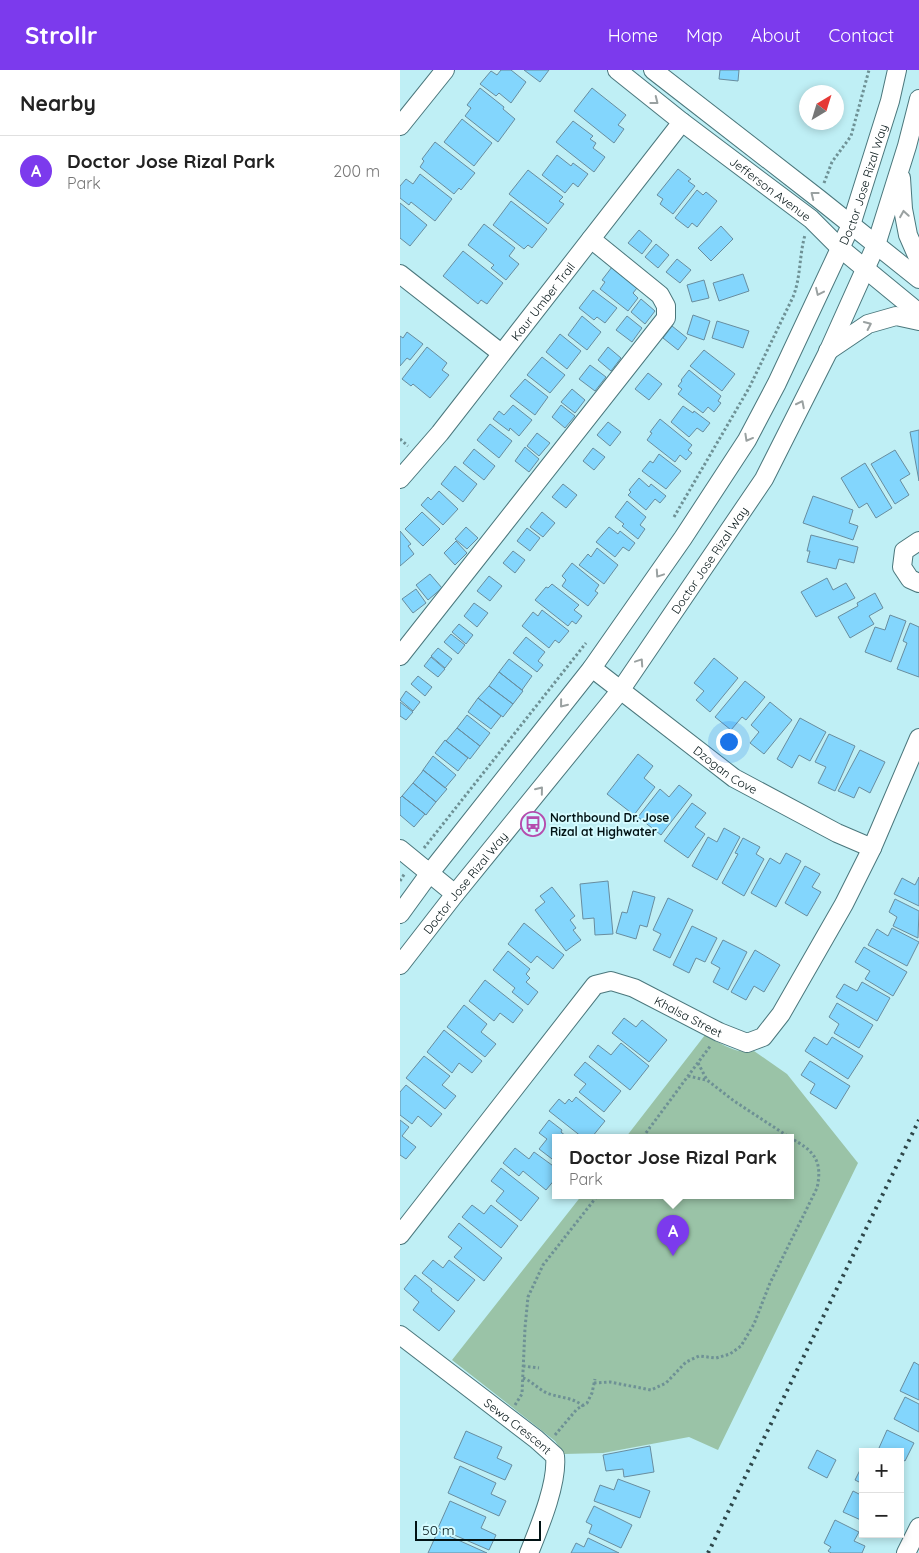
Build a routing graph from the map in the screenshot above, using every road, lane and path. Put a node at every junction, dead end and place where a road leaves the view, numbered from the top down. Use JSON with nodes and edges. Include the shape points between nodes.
{"nodes":[{"id":1,"x":445,"y":70,"type":"edge"},
{"id":2,"x":617,"y":70,"type":"edge"},
{"id":3,"x":653,"y":70,"type":"edge"},
{"id":4,"x":869,"y":70,"type":"edge"},
{"id":5,"x":897,"y":70,"type":"edge"},
{"id":6,"x":919,"y":99,"type":"edge"},
{"id":7,"x":682,"y":122,"type":"junction"},
{"id":8,"x":400,"y":126,"type":"edge"},
{"id":9,"x":901,"y":165,"type":"junction"},
{"id":10,"x":823,"y":186,"type":"dead end"},
{"id":11,"x":852,"y":225,"type":"junction"},
{"id":12,"x":806,"y":230,"type":"dead end"},
{"id":13,"x":591,"y":239,"type":"junction"},
{"id":14,"x":876,"y":245,"type":"junction"},
{"id":15,"x":840,"y":248,"type":"junction"},
{"id":16,"x":919,"y":260,"type":"edge"},
{"id":17,"x":864,"y":268,"type":"junction"},
{"id":18,"x":400,"y":274,"type":"edge"},
{"id":19,"x":919,"y":279,"type":"edge"},
{"id":20,"x":919,"y":313,"type":"edge"},
{"id":21,"x":919,"y":321,"type":"edge"},
{"id":22,"x":828,"y":352,"type":"junction"},
{"id":23,"x":501,"y":353,"type":"junction"},
{"id":24,"x":400,"y":479,"type":"edge"},
{"id":25,"x":672,"y":520,"type":"dead end"},
{"id":26,"x":919,"y":541,"type":"edge"},
{"id":27,"x":919,"y":584,"type":"edge"},
{"id":28,"x":590,"y":638,"type":"dead end"},
{"id":29,"x":400,"y":656,"type":"edge"},
{"id":30,"x":592,"y":668,"type":"junction"},
{"id":31,"x":620,"y":691,"type":"junction"},
{"id":32,"x":919,"y":738,"type":"edge"},
{"id":33,"x":872,"y":848,"type":"junction"},
{"id":34,"x":400,"y":850,"type":"edge"},
{"id":35,"x":415,"y":861,"type":"junction"},
{"id":36,"x":430,"y":874,"type":"junction"},
{"id":37,"x":455,"y":894,"type":"junction"},
{"id":38,"x":400,"y":914,"type":"edge"},
{"id":39,"x":400,"y":965,"type":"edge"},
{"id":40,"x":720,"y":1032,"type":"junction"},
{"id":41,"x":698,"y":1062,"type":"junction"},
{"id":42,"x":688,"y":1076,"type":"junction"},
{"id":43,"x":707,"y":1080,"type":"junction"},
{"id":44,"x":645,"y":1134,"type":"edge"},
{"id":45,"x":784,"y":1134,"type":"edge"},
{"id":46,"x":794,"y":1140,"type":"edge"},
{"id":47,"x":595,"y":1199,"type":"edge"},
{"id":48,"x":400,"y":1235,"type":"edge"},
{"id":49,"x":400,"y":1334,"type":"edge"},
{"id":50,"x":523,"y":1366,"type":"junction"},
{"id":51,"x":539,"y":1368,"type":"dead end"},
{"id":52,"x":523,"y":1378,"type":"junction"},
{"id":53,"x":582,"y":1406,"type":"junction"},
{"id":54,"x":505,"y":1416,"type":"junction"},
{"id":55,"x":545,"y":1447,"type":"junction"},
{"id":56,"x":919,"y":1527,"type":"edge"},
{"id":57,"x":528,"y":1553,"type":"edge"},
{"id":58,"x":906,"y":1553,"type":"edge"}],
"edges":[{"from":1,"to":8,"type":"street"},
{"from":2,"to":7,"type":"street","name":"Jefferson Avenue","one_way":true},
{"from":11,"to":3,"type":"street","name":"Jefferson Avenue","one_way":true},
{"from":4,"to":10,"type":"path","via":[[851,136],[832,162]]},
{"from":5,"to":11,"type":"street","name":"Doctor Jose Rizal Way"},
{"from":6,"to":9,"type":"street","name":"Doctor Jose Rizal Way"},
{"from":7,"to":13,"type":"street","name":"Kaur Umber Trail"},
{"from":7,"to":15,"type":"street","name":"Jefferson Avenue","via":[[811,219]]},
{"from":9,"to":14,"type":"street","name":"Doctor Jose Rizal Way"},
{"from":16,"to":9,"type":"street","one_way":true,"via":[[904,218]]},
{"from":11,"to":14,"type":"street","name":"Jefferson Avenue"},
{"from":11,"to":15,"type":"street","name":"Doctor Jose Rizal Way"},
{"from":12,"to":25,"type":"path","via":[[793,297],[749,388]]},
{"from":13,"to":23,"type":"street","name":"Kaur Umber Trail"},
{"from":13,"to":29,"type":"street","via":[[660,295],[666,306],[666,318]]},
{"from":14,"to":17,"type":"street","name":"Doctor Jose Rizal Way"},
{"from":14,"to":19,"type":"street","name":"Jefferson Avenue"},
{"from":15,"to":17,"type":"street","name":"Jefferson Avenue"},
{"from":15,"to":30,"type":"street","name":"Doctor Jose Rizal Way","one_way":true,"via":[[747,440]]},
{"from":17,"to":20,"type":"street","name":"Jefferson Avenue"},
{"from":17,"to":22,"type":"street","name":"Doctor Jose Rizal Way"},
{"from":18,"to":23,"type":"street"},
{"from":22,"to":21,"type":"street","one_way":true,"via":[[868,324],[896,316]]},
{"from":31,"to":22,"type":"street","name":"Doctor Jose Rizal Way","one_way":true,"via":[[764,479]]},
{"from":23,"to":24,"type":"street","name":"Kaur Umber Trail"},
{"from":26,"to":27,"type":"street","via":[[904,552],[902,567],[910,579]]},
{"from":28,"to":35,"type":"path"},
{"from":30,"to":31,"type":"street","name":"Dzogan Cove"},
{"from":30,"to":36,"type":"street","name":"Doctor Jose Rizal Way","one_way":true},
{"from":31,"to":33,"type":"street","name":"Dzogan Cove","via":[[734,778]]},
{"from":37,"to":31,"type":"street","name":"Doctor Jose Rizal Way","one_way":true},
{"from":32,"to":33,"type":"street","name":"Khalsa Street"},
{"from":33,"to":40,"type":"street","name":"Khalsa Street","via":[[844,904],[763,1037],[747,1043]]},
{"from":34,"to":35,"type":"street"},
{"from":35,"to":36,"type":"street"},
{"from":36,"to":37,"type":"street"},
{"from":36,"to":38,"type":"street","name":"Doctor Jose Rizal Way"},
{"from":37,"to":39,"type":"street","name":"Doctor Jose Rizal Way"},
{"from":40,"to":41,"type":"path"},
{"from":40,"to":48,"type":"street","name":"Khalsa Street","via":[[634,988],[611,981],[596,985]]},
{"from":41,"to":42,"type":"path"},
{"from":41,"to":43,"type":"path"},
{"from":42,"to":43,"type":"path"},
{"from":42,"to":44,"type":"path"},
{"from":43,"to":45,"type":"path"},
{"from":46,"to":53,"type":"path","via":[[813,1154],[819,1164],[819,1177],[754,1324],[740,1346],[730,1354],[716,1358],[699,1356],[686,1362],[666,1383],[652,1390],[595,1381],[587,1403]]},
{"from":47,"to":50,"type":"path","via":[[543,1265],[528,1297]]},
{"from":49,"to":54,"type":"street","name":"Sewa Crescent"},
{"from":50,"to":51,"type":"path"},
{"from":50,"to":52,"type":"path"},
{"from":52,"to":53,"type":"path","via":[[547,1393]]},
{"from":52,"to":54,"type":"path","via":[[522,1394]]},
{"from":53,"to":55,"type":"path"},
{"from":54,"to":55,"type":"street","name":"Sewa Crescent"},
{"from":55,"to":57,"type":"street","name":"Sewa Crescent","via":[[555,1456],[556,1466]]},
{"from":56,"to":58,"type":"street"}]}
